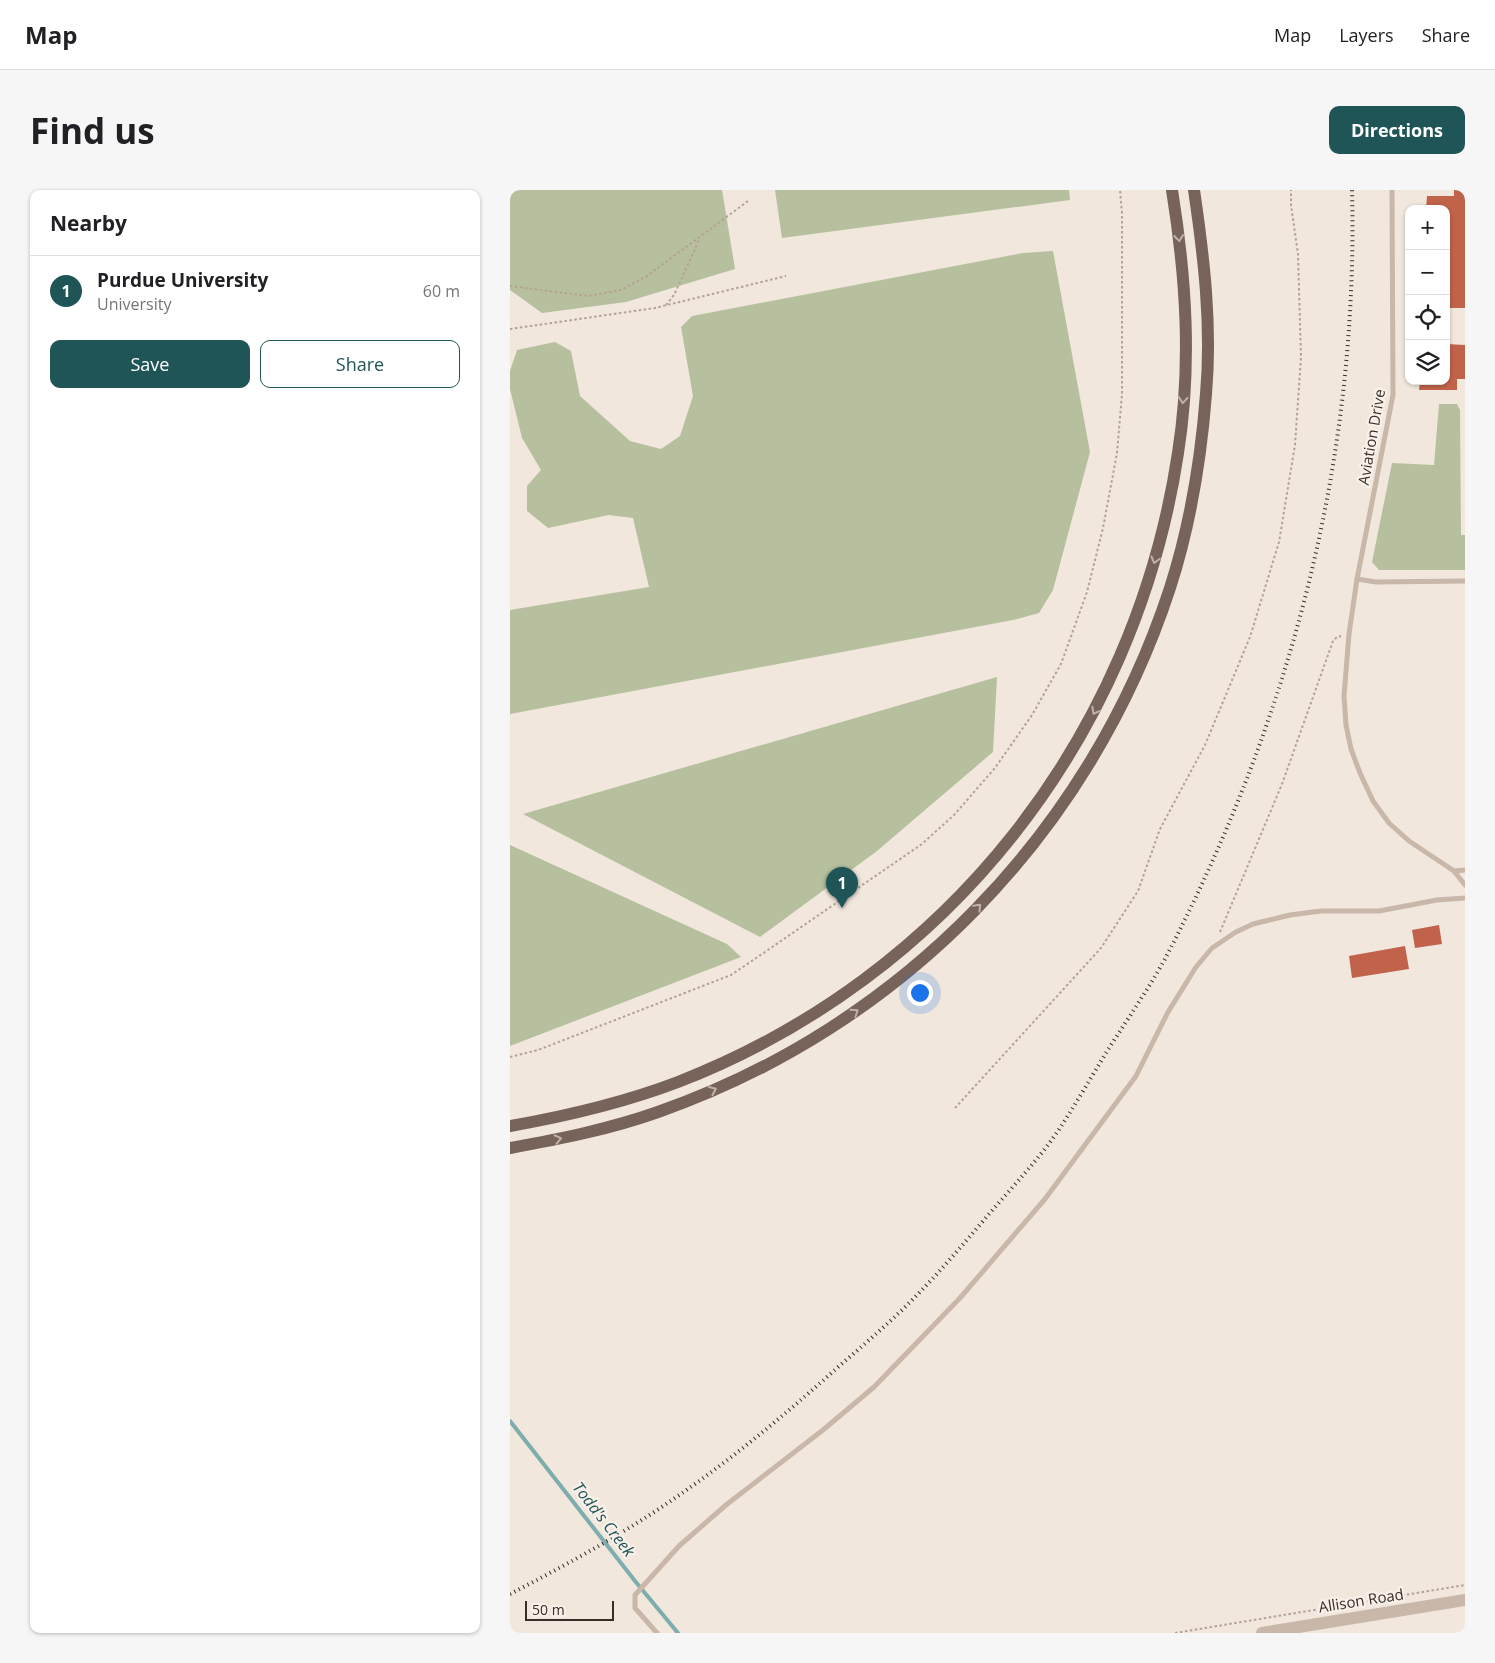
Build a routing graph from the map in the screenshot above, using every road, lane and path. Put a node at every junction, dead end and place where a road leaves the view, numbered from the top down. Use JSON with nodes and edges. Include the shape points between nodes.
{"nodes":[{"id":1,"x":1120,"y":190,"type":"edge"},
{"id":2,"x":1172,"y":190,"type":"edge"},
{"id":3,"x":1194,"y":190,"type":"edge"},
{"id":4,"x":1291,"y":190,"type":"edge"},
{"id":5,"x":1392,"y":190,"type":"edge"},
{"id":6,"x":748,"y":201,"type":"dead end"},
{"id":7,"x":700,"y":238,"type":"junction"},
{"id":8,"x":786,"y":276,"type":"dead end"},
{"id":9,"x":510,"y":286,"type":"edge"},
{"id":10,"x":666,"y":305,"type":"junction"},
{"id":11,"x":510,"y":329,"type":"edge"},
{"id":12,"x":1357,"y":579,"type":"junction"},
{"id":13,"x":1465,"y":582,"type":"edge"},
{"id":14,"x":1349,"y":634,"type":"junction"},
{"id":15,"x":1465,"y":870,"type":"edge"},
{"id":16,"x":1454,"y":871,"type":"junction"},
{"id":17,"x":1465,"y":885,"type":"edge"},
{"id":18,"x":1465,"y":898,"type":"edge"},
{"id":19,"x":1221,"y":941,"type":"junction"},
{"id":20,"x":510,"y":1057,"type":"edge"},
{"id":21,"x":955,"y":1108,"type":"dead end"},
{"id":22,"x":510,"y":1126,"type":"edge"},
{"id":23,"x":510,"y":1148,"type":"edge"},
{"id":24,"x":1465,"y":1585,"type":"edge"},
{"id":25,"x":1465,"y":1600,"type":"edge"},
{"id":26,"x":657,"y":1633,"type":"edge"},
{"id":27,"x":1175,"y":1633,"type":"edge"},
{"id":28,"x":1262,"y":1633,"type":"edge"}],
"edges":[{"from":1,"to":20,"type":"path","via":[[1122,394],[1117,453],[1104,528],[1087,592],[1061,664],[1032,715],[995,768],[954,815],[922,844],[731,974],[538,1050]]},
{"from":2,"to":22,"type":"main road","one_way":true,"via":[[1186,337],[1185,388],[1178,452],[1166,519],[1149,582],[1128,641],[1104,694],[1040,801],[1001,851],[912,942],[869,977],[824,1007],[750,1050],[680,1081],[586,1111]]},
{"from":23,"to":3,"type":"main road","one_way":true,"via":[[592,1132],[654,1114],[757,1071],[836,1026],[880,995],[967,919],[1013,871],[1054,818],[1088,767],[1122,706],[1170,588],[1188,523],[1207,391],[1208,336],[1206,286]]},
{"from":4,"to":21,"type":"path","via":[[1298,254],[1301,357],[1295,444],[1279,542],[1250,637],[1206,744],[1160,829],[1138,891],[1101,948]]},
{"from":5,"to":12,"type":"lane","name":"Aviation Drive","via":[[1393,395]]},
{"from":6,"to":7,"type":"path"},
{"from":7,"to":9,"type":"path","via":[[647,276],[621,290],[588,296]]},
{"from":7,"to":10,"type":"path","via":[[674,295]]},
{"from":8,"to":10,"type":"path"},
{"from":10,"to":11,"type":"path"},
{"from":12,"to":13,"type":"lane"},
{"from":12,"to":14,"type":"lane","name":"Aviation Drive"},
{"from":14,"to":16,"type":"lane","name":"Aviation Drive","via":[[1344,696],[1346,725],[1360,773],[1373,801],[1389,823],[1409,841]]},
{"from":14,"to":19,"type":"path","via":[[1336,637],[1333,642],[1282,784],[1220,932]]},
{"from":15,"to":16,"type":"lane"},
{"from":16,"to":17,"type":"lane","name":"Aviation Drive"},
{"from":18,"to":19,"type":"lane","via":[[1379,911],[1321,911],[1290,915],[1253,924]]},
{"from":19,"to":26,"type":"lane","via":[[1196,967],[1168,1012],[1136,1076],[1045,1199],[960,1298],[874,1387],[726,1505],[679,1546],[635,1594],[635,1608]]},
{"from":24,"to":27,"type":"path"},
{"from":25,"to":28,"type":"street","name":"Allison Road"}]}
